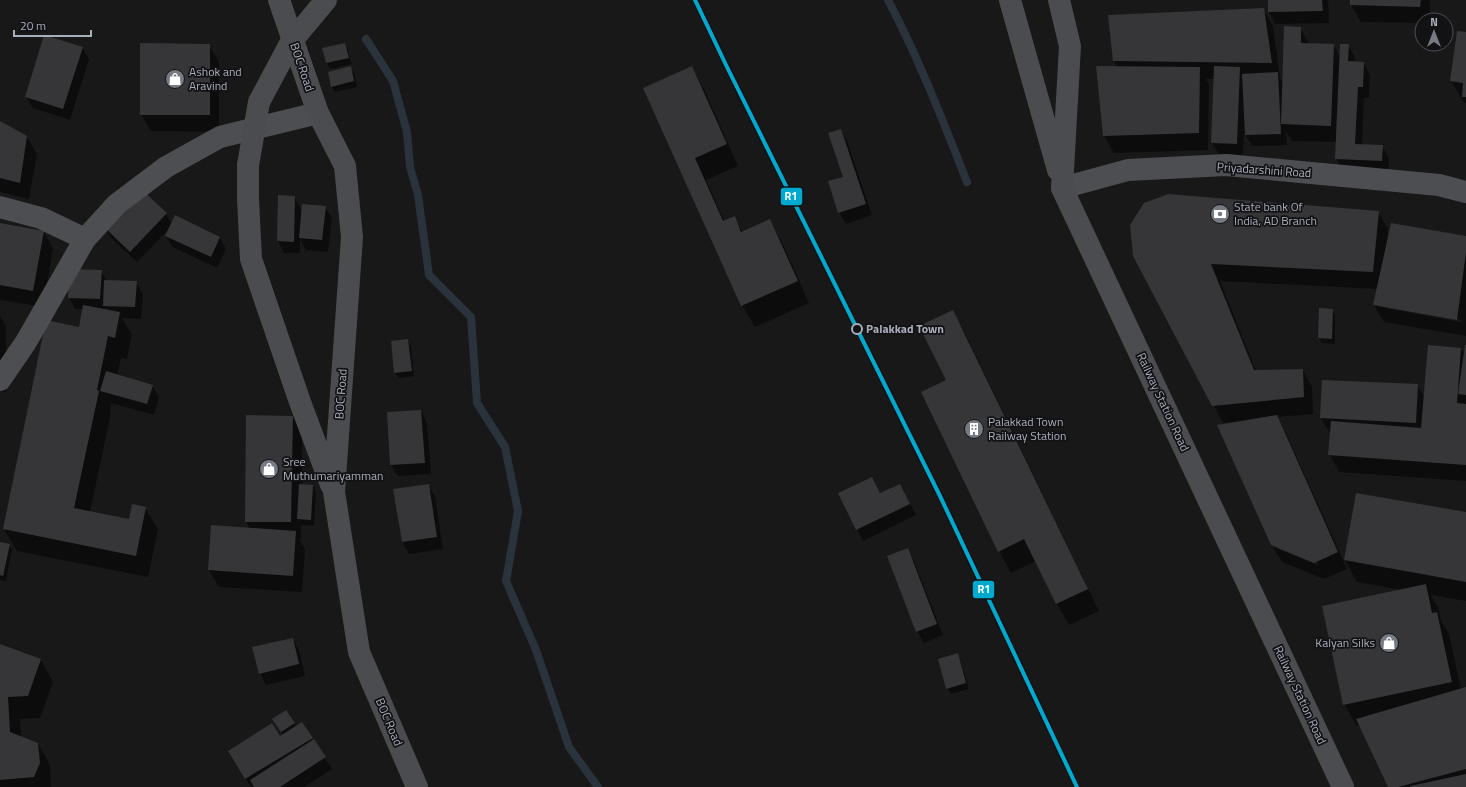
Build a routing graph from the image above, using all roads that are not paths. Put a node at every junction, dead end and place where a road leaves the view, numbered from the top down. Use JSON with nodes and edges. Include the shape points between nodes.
{"nodes":[{"id":1,"x":279,"y":0,"type":"edge"},
{"id":2,"x":326,"y":0,"type":"edge"},
{"id":3,"x":1010,"y":0,"type":"edge"},
{"id":4,"x":1059,"y":0,"type":"edge"},
{"id":5,"x":318,"y":113,"type":"junction"},
{"id":6,"x":1062,"y":188,"type":"junction"},
{"id":7,"x":1466,"y":192,"type":"edge"},
{"id":8,"x":0,"y":207,"type":"edge"},
{"id":9,"x":85,"y":239,"type":"junction"},
{"id":10,"x":0,"y":380,"type":"edge"},
{"id":11,"x":334,"y":492,"type":"junction"},
{"id":12,"x":417,"y":787,"type":"edge"},
{"id":13,"x":1343,"y":787,"type":"edge"}],
"edges":[{"from":1,"to":5,"type":"street","name":"BOC Road"},
{"from":2,"to":11,"type":"street","bridge":true,"via":[[291,42],[259,102],[248,165],[248,199],[251,259]]},
{"from":3,"to":6,"type":"street"},
{"from":4,"to":6,"type":"street","name":"Railway Station Road","via":[[1070,46]]},
{"from":5,"to":9,"type":"street","via":[[220,137],[166,167],[129,194]]},
{"from":5,"to":11,"type":"street","name":"BOC Road","via":[[345,166],[352,237]]},
{"from":6,"to":7,"type":"street","name":"Priyadarshini Road","via":[[1128,170],[1226,165],[1439,185]]},
{"from":6,"to":13,"type":"street","name":"Railway Station Road"},
{"from":8,"to":9,"type":"street","via":[[40,218]]},
{"from":9,"to":10,"type":"street","via":[[26,342]]},
{"from":11,"to":12,"type":"street","name":"BOC Road","via":[[359,652]]}]}
